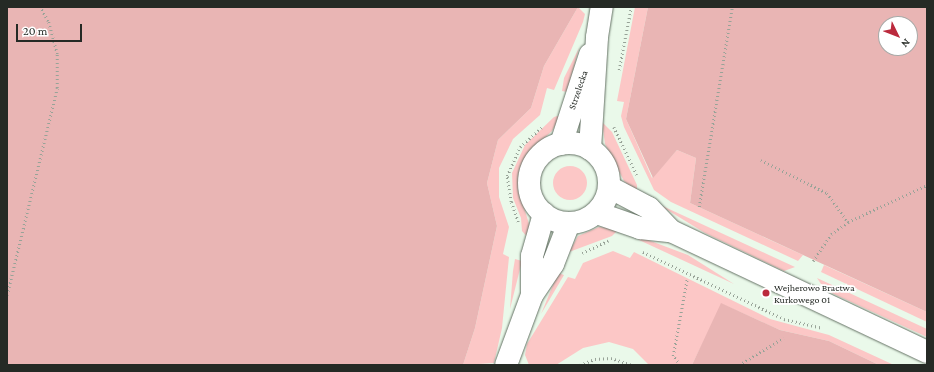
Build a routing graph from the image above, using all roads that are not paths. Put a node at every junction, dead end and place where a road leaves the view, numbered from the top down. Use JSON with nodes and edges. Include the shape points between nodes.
{"nodes":[{"id":1,"x":602,"y":7,"type":"edge"},
{"id":2,"x":597,"y":37,"type":"junction"},
{"id":3,"x":561,"y":144,"type":"junction"},
{"id":4,"x":590,"y":149,"type":"junction"},
{"id":5,"x":609,"y":187,"type":"junction"},
{"id":6,"x":597,"y":213,"type":"junction"},
{"id":7,"x":544,"y":214,"type":"junction"},
{"id":8,"x":569,"y":224,"type":"junction"},
{"id":9,"x":671,"y":231,"type":"junction"},
{"id":10,"x":532,"y":295,"type":"junction"},
{"id":11,"x":927,"y":352,"type":"edge"},
{"id":12,"x":506,"y":365,"type":"edge"}],
"edges":[{"from":1,"to":2,"type":"main road","name":"Strzelecka"},
{"from":2,"to":3,"type":"main road","name":"Strzelecka"},
{"from":2,"to":4,"type":"main road","name":"Strzelecka"},
{"from":3,"to":4,"type":"main road","via":[[576,144]]},
{"from":3,"to":7,"type":"main road","via":[[542,155],[530,174],[529,189],[534,203]]},
{"from":4,"to":5,"type":"main road","via":[[605,166]]},
{"from":5,"to":6,"type":"main road","via":[[605,201]]},
{"from":5,"to":9,"type":"main road","via":[[649,208]]},
{"from":6,"to":8,"type":"main road"},
{"from":6,"to":9,"type":"main road","via":[[640,228]]},
{"from":7,"to":8,"type":"main road","via":[[556,221]]},
{"from":7,"to":10,"type":"main road","via":[[532,256]]},
{"from":8,"to":10,"type":"main road","via":[[553,264]]},
{"from":9,"to":11,"type":"main road"},
{"from":10,"to":12,"type":"main road"}]}
